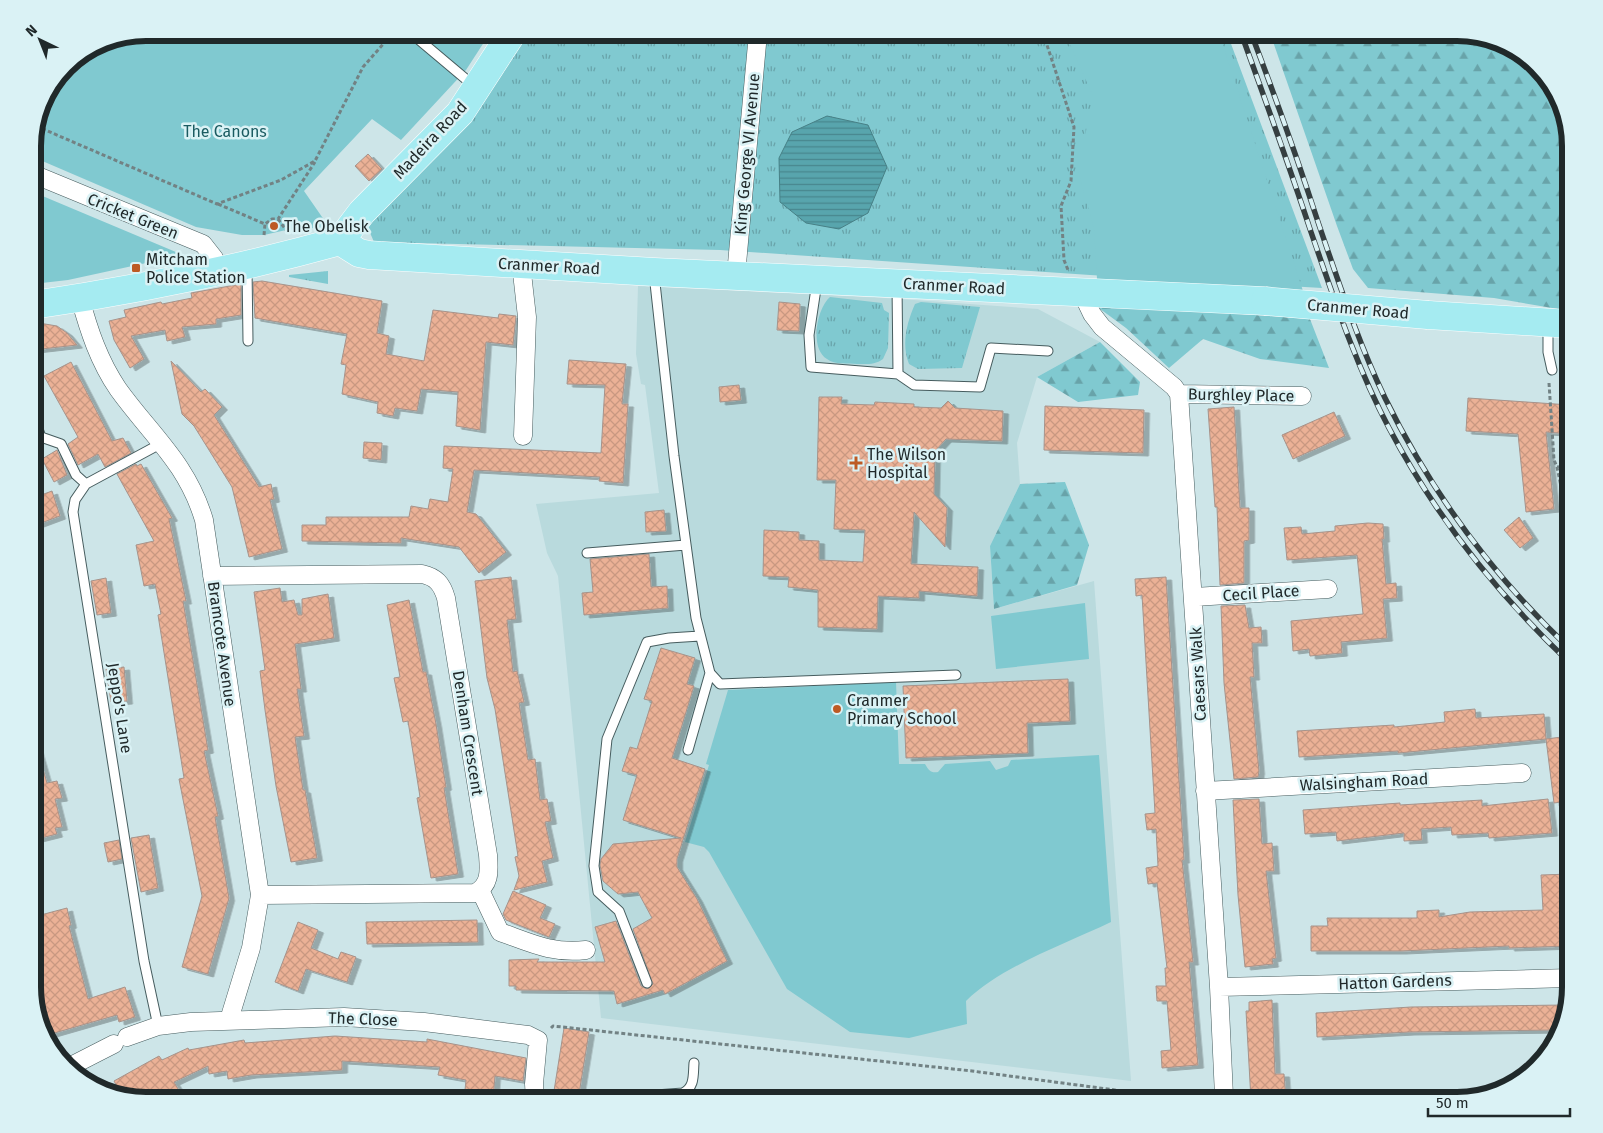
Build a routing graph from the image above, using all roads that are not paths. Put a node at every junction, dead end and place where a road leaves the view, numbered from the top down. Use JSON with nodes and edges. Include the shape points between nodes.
{"nodes":[{"id":1,"x":422,"y":41,"type":"edge"},
{"id":2,"x":506,"y":41,"type":"edge"},
{"id":3,"x":757,"y":41,"type":"edge"},
{"id":4,"x":476,"y":87,"type":"junction"},
{"id":5,"x":41,"y":177,"type":"edge"},
{"id":6,"x":340,"y":242,"type":"junction"},
{"id":7,"x":521,"y":264,"type":"junction"},
{"id":8,"x":246,"y":265,"type":"junction"},
{"id":9,"x":220,"y":271,"type":"junction"},
{"id":10,"x":654,"y":272,"type":"junction"},
{"id":11,"x":736,"y":275,"type":"junction"},
{"id":12,"x":818,"y":280,"type":"junction"},
{"id":13,"x":898,"y":282,"type":"junction"},
{"id":14,"x":1079,"y":292,"type":"junction"},
{"id":15,"x":80,"y":298,"type":"junction"},
{"id":16,"x":41,"y":304,"type":"edge"},
{"id":17,"x":1560,"y":323,"type":"edge"},
{"id":18,"x":248,"y":342,"type":"dead end"},
{"id":19,"x":1048,"y":351,"type":"dead end"},
{"id":20,"x":1552,"y":370,"type":"road end"},
{"id":21,"x":898,"y":374,"type":"junction"},
{"id":22,"x":1179,"y":394,"type":"junction"},
{"id":23,"x":1302,"y":396,"type":"dead end"},
{"id":24,"x":41,"y":435,"type":"edge"},
{"id":25,"x":523,"y":436,"type":"dead end"},
{"id":26,"x":162,"y":443,"type":"junction"},
{"id":27,"x":86,"y":484,"type":"junction"},
{"id":28,"x":686,"y":545,"type":"junction"},
{"id":29,"x":587,"y":552,"type":"dead end"},
{"id":30,"x":212,"y":576,"type":"junction"},
{"id":31,"x":1328,"y":589,"type":"dead end"},
{"id":32,"x":1194,"y":598,"type":"junction"},
{"id":33,"x":700,"y":636,"type":"junction"},
{"id":34,"x":710,"y":673,"type":"junction"},
{"id":35,"x":956,"y":675,"type":"dead end"},
{"id":36,"x":688,"y":750,"type":"dead end"},
{"id":37,"x":1522,"y":773,"type":"dead end"},
{"id":38,"x":1205,"y":791,"type":"junction"},
{"id":39,"x":480,"y":890,"type":"junction"},
{"id":40,"x":260,"y":896,"type":"junction"},
{"id":41,"x":586,"y":950,"type":"dead end"},
{"id":42,"x":1562,"y":978,"type":"edge"},
{"id":43,"x":647,"y":983,"type":"dead end"},
{"id":44,"x":1219,"y":987,"type":"junction"},
{"id":45,"x":229,"y":1020,"type":"junction"},
{"id":46,"x":158,"y":1026,"type":"junction"},
{"id":47,"x":694,"y":1063,"type":"dead end"},
{"id":48,"x":75,"y":1064,"type":"edge"},
{"id":49,"x":534,"y":1092,"type":"edge"},
{"id":50,"x":685,"y":1092,"type":"edge"},
{"id":51,"x":1224,"y":1092,"type":"edge"}],
"edges":[{"from":1,"to":4,"type":"lane"},
{"from":2,"to":4,"type":"main road","name":"Madeira Road"},
{"from":3,"to":11,"type":"street","name":"King George VI Avenue"},
{"from":4,"to":6,"type":"main road","name":"Madeira Road","via":[[460,113],[362,212]]},
{"from":5,"to":9,"type":"street","name":"Cricket Green","via":[[203,244]]},
{"from":6,"to":7,"type":"main road","name":"Cranmer Road","via":[[369,255]]},
{"from":6,"to":8,"type":"main road"},
{"from":7,"to":10,"type":"main road","name":"Cranmer Road"},
{"from":7,"to":25,"type":"street","via":[[527,317]]},
{"from":8,"to":9,"type":"main road"},
{"from":8,"to":18,"type":"lane"},
{"from":9,"to":15,"type":"main road"},
{"from":10,"to":11,"type":"main road","name":"Cranmer Road"},
{"from":10,"to":28,"type":"lane"},
{"from":11,"to":12,"type":"main road","name":"Cranmer Road"},
{"from":12,"to":13,"type":"main road","name":"Cranmer Road"},
{"from":12,"to":21,"type":"lane","via":[[809,335],[811,367]]},
{"from":13,"to":14,"type":"main road","name":"Cranmer Road"},
{"from":13,"to":21,"type":"lane"},
{"from":14,"to":17,"type":"main road","name":"Cranmer Road","bridge":true,"via":[[1265,301]]},
{"from":14,"to":22,"type":"street","via":[[1102,327]]},
{"from":15,"to":16,"type":"main road"},
{"from":15,"to":26,"type":"street","name":"Bramcote Avenue","via":[[107,371]]},
{"from":17,"to":20,"type":"lane","via":[[1548,352]]},
{"from":19,"to":21,"type":"lane","via":[[991,348],[980,387],[914,385]]},
{"from":22,"to":23,"type":"street","name":"Burghley Place"},
{"from":22,"to":32,"type":"street","name":"Caesars Walk"},
{"from":24,"to":27,"type":"lane","via":[[61,444],[76,475]]},
{"from":26,"to":27,"type":"lane"},
{"from":26,"to":30,"type":"street","name":"Bramcote Avenue","via":[[196,495],[204,520]]},
{"from":27,"to":46,"type":"lane","name":"Jeppo's Lane","via":[[74,500],[73,512],[144,962]]},
{"from":28,"to":29,"type":"lane"},
{"from":28,"to":33,"type":"lane"},
{"from":30,"to":39,"type":"street","name":"Denham Crescent","via":[[422,574],[440,584],[446,598],[488,854],[489,874]]},
{"from":30,"to":40,"type":"street","name":"Bramcote Avenue"},
{"from":31,"to":32,"type":"street","name":"Cecil Place"},
{"from":32,"to":38,"type":"street","name":"Caesars Walk"},
{"from":33,"to":34,"type":"lane"},
{"from":33,"to":43,"type":"lane","via":[[647,642],[607,739],[594,866],[598,892],[619,911]]},
{"from":34,"to":35,"type":"lane","via":[[720,684]]},
{"from":34,"to":36,"type":"lane"},
{"from":37,"to":38,"type":"street","name":"Walsingham Road"},
{"from":38,"to":44,"type":"street","name":"Caesars Walk"},
{"from":39,"to":40,"type":"street","via":[[467,894]]},
{"from":39,"to":41,"type":"street","via":[[500,932],[549,950]]},
{"from":40,"to":45,"type":"street","name":"Bramcote Avenue","via":[[251,948]]},
{"from":42,"to":44,"type":"street","name":"Hatton Gardens"},
{"from":44,"to":51,"type":"street","name":"Caesars Walk"},
{"from":45,"to":46,"type":"street","name":"The Close"},
{"from":45,"to":49,"type":"street","name":"The Close","via":[[344,1017],[424,1022],[528,1035],[538,1040]]},
{"from":46,"to":48,"type":"street","name":"The Close","via":[[120,1040]]},
{"from":47,"to":50,"type":"lane","via":[[693,1084]]}]}
